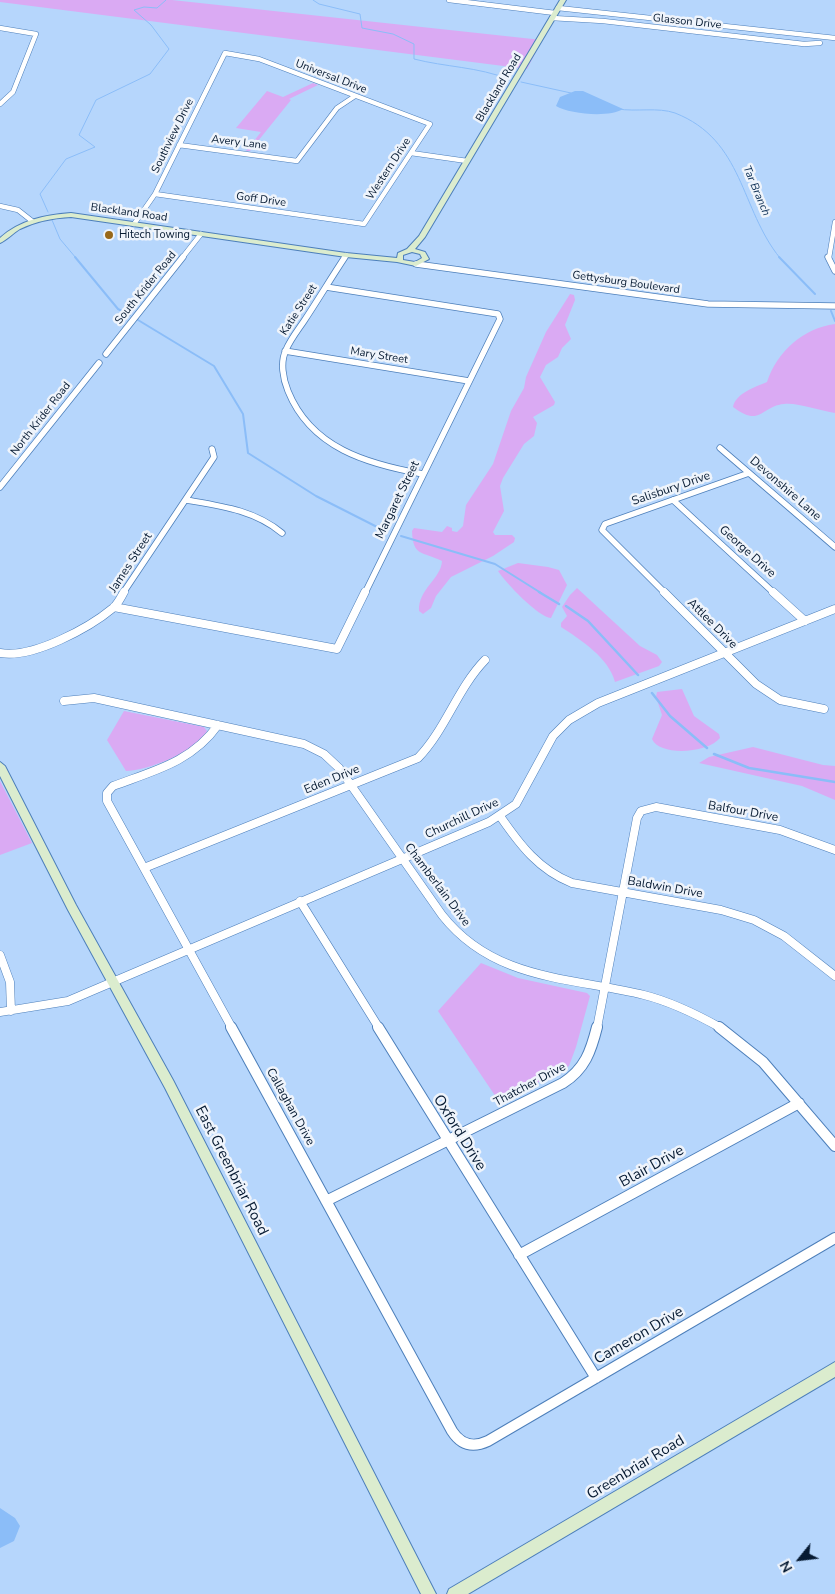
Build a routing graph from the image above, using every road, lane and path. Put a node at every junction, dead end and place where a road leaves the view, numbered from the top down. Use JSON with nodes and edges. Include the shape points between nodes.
{"nodes":[{"id":1,"x":449,"y":0,"type":"edge"},
{"id":2,"x":563,"y":0,"type":"edge"},
{"id":3,"x":555,"y":13,"type":"junction"},
{"id":4,"x":0,"y":28,"type":"edge"},
{"id":5,"x":835,"y":38,"type":"edge"},
{"id":6,"x":820,"y":43,"type":"dead end"},
{"id":7,"x":225,"y":53,"type":"joint"},
{"id":8,"x":355,"y":96,"type":"junction"},
{"id":9,"x":0,"y":104,"type":"edge"},
{"id":10,"x":430,"y":124,"type":"joint"},
{"id":11,"x":179,"y":145,"type":"junction"},
{"id":12,"x":412,"y":153,"type":"junction"},
{"id":13,"x":467,"y":161,"type":"junction"},
{"id":14,"x":155,"y":194,"type":"junction"},
{"id":15,"x":0,"y":206,"type":"edge"},
{"id":16,"x":32,"y":221,"type":"junction"},
{"id":17,"x":835,"y":222,"type":"edge"},
{"id":18,"x":134,"y":224,"type":"junction"},
{"id":19,"x":364,"y":224,"type":"joint"},
{"id":20,"x":202,"y":234,"type":"junction"},
{"id":21,"x":422,"y":238,"type":"junction"},
{"id":22,"x":0,"y":241,"type":"edge"},
{"id":23,"x":409,"y":251,"type":"junction"},
{"id":24,"x":346,"y":255,"type":"junction"},
{"id":25,"x":400,"y":256,"type":"junction"},
{"id":26,"x":425,"y":256,"type":"junction"},
{"id":27,"x":416,"y":264,"type":"junction"},
{"id":28,"x":834,"y":271,"type":"edge"},
{"id":29,"x":326,"y":287,"type":"junction"},
{"id":30,"x":616,"y":290,"type":"junction"},
{"id":31,"x":835,"y":301,"type":"edge"},
{"id":32,"x":776,"y":304,"type":"junction"},
{"id":33,"x":835,"y":306,"type":"edge"},
{"id":34,"x":285,"y":351,"type":"junction"},
{"id":35,"x":106,"y":354,"type":"dead end"},
{"id":36,"x":99,"y":363,"type":"dead end"},
{"id":37,"x":469,"y":381,"type":"junction"},
{"id":38,"x":720,"y":448,"type":"dead end"},
{"id":39,"x":212,"y":449,"type":"dead end"},
{"id":40,"x":749,"y":473,"type":"junction"},
{"id":41,"x":423,"y":474,"type":"junction"},
{"id":42,"x":0,"y":487,"type":"edge"},
{"id":43,"x":186,"y":500,"type":"junction"},
{"id":44,"x":673,"y":500,"type":"junction"},
{"id":45,"x":602,"y":527,"type":"joint"},
{"id":46,"x":282,"y":533,"type":"dead end"},
{"id":47,"x":835,"y":547,"type":"edge"},
{"id":48,"x":114,"y":607,"type":"junction"},
{"id":49,"x":835,"y":609,"type":"edge"},
{"id":50,"x":805,"y":621,"type":"junction"},
{"id":51,"x":724,"y":652,"type":"junction"},
{"id":52,"x":0,"y":653,"type":"edge"},
{"id":53,"x":485,"y":660,"type":"dead end"},
{"id":54,"x":64,"y":701,"type":"dead end"},
{"id":55,"x":824,"y":709,"type":"dead end"},
{"id":56,"x":218,"y":725,"type":"junction"},
{"id":57,"x":0,"y":766,"type":"edge"},
{"id":58,"x":350,"y":785,"type":"junction"},
{"id":59,"x":645,"y":808,"type":"joint"},
{"id":60,"x":500,"y":816,"type":"junction"},
{"id":61,"x":835,"y":850,"type":"edge"},
{"id":62,"x":402,"y":858,"type":"junction"},
{"id":63,"x":144,"y":868,"type":"junction"},
{"id":64,"x":621,"y":891,"type":"junction"},
{"id":65,"x":300,"y":902,"type":"junction"},
{"id":66,"x":188,"y":948,"type":"junction"},
{"id":67,"x":0,"y":955,"type":"edge"},
{"id":68,"x":835,"y":976,"type":"edge"},
{"id":69,"x":113,"y":980,"type":"junction"},
{"id":70,"x":604,"y":988,"type":"junction"},
{"id":71,"x":11,"y":1011,"type":"junction"},
{"id":72,"x":0,"y":1012,"type":"edge"},
{"id":73,"x":799,"y":1103,"type":"junction"},
{"id":74,"x":448,"y":1141,"type":"junction"},
{"id":75,"x":835,"y":1146,"type":"edge"},
{"id":76,"x":326,"y":1201,"type":"junction"},
{"id":77,"x":835,"y":1238,"type":"edge"},
{"id":78,"x":519,"y":1255,"type":"junction"},
{"id":79,"x":835,"y":1369,"type":"edge"},
{"id":80,"x":596,"y":1378,"type":"junction"},
{"id":81,"x":456,"y":1437,"type":"joint"},
{"id":82,"x":429,"y":1594,"type":"edge"},
{"id":83,"x":454,"y":1594,"type":"edge"}],
"edges":[{"from":1,"to":3,"type":"street"},
{"from":2,"to":3,"type":"street","name":"Blackland Road"},
{"from":3,"to":5,"type":"street"},
{"from":3,"to":6,"type":"street","name":"Glasson Drive","via":[[804,44]]},
{"from":3,"to":13,"type":"street","name":"Blackland Road"},
{"from":4,"to":9,"type":"street","via":[[35,33],[13,92]]},
{"from":7,"to":8,"type":"street","name":"Universal Drive","via":[[258,59]]},
{"from":7,"to":11,"type":"street","name":"Southview Drive"},
{"from":8,"to":10,"type":"street","name":"Universal Drive"},
{"from":8,"to":11,"type":"street","name":"Avery Lane","via":[[337,108],[297,161]]},
{"from":10,"to":12,"type":"street","name":"Western Drive"},
{"from":11,"to":14,"type":"street","name":"Southview Drive"},
{"from":12,"to":13,"type":"street"},
{"from":12,"to":19,"type":"street","name":"Western Drive"},
{"from":13,"to":21,"type":"street","name":"Blackland Road"},
{"from":14,"to":18,"type":"street","name":"Southview Drive"},
{"from":14,"to":19,"type":"street","name":"Goff Drive"},
{"from":15,"to":16,"type":"street","via":[[18,210]]},
{"from":16,"to":18,"type":"street","name":"Blackland Road","via":[[71,215]]},
{"from":16,"to":22,"type":"street","name":"Blackland Road"},
{"from":17,"to":28,"type":"street","via":[[828,257]]},
{"from":18,"to":20,"type":"street","name":"Blackland Road"},
{"from":20,"to":24,"type":"street","name":"Blackland Road"},
{"from":20,"to":35,"type":"street","name":"South Krider Road"},
{"from":21,"to":23,"type":"street","name":"Blackland Road"},
{"from":21,"to":26,"type":"street"},
{"from":23,"to":25,"type":"street"},
{"from":23,"to":26,"type":"street"},
{"from":24,"to":25,"type":"street","name":"Blackland Road"},
{"from":24,"to":29,"type":"street","name":"Katie Street"},
{"from":25,"to":27,"type":"street","name":"Blackland Road","via":[[407,264]]},
{"from":26,"to":27,"type":"street"},
{"from":26,"to":30,"type":"street","name":"Gettysburg Boulevard","via":[[438,263]]},
{"from":27,"to":30,"type":"street","name":"Gettysburg Boulevard"},
{"from":29,"to":34,"type":"street","name":"Katie Street"},
{"from":29,"to":37,"type":"street","name":"Margaret Street","via":[[498,314],[500,320]]},
{"from":30,"to":32,"type":"street","name":"Gettysburg Boulevard","via":[[708,304]]},
{"from":31,"to":32,"type":"street","name":"Gettysburg Boulevard"},
{"from":32,"to":33,"type":"street","name":"Gettysburg Boulevard"},
{"from":34,"to":37,"type":"street","name":"Mary Street"},
{"from":34,"to":41,"type":"street","name":"Katie Street","via":[[282,370],[285,384],[305,423],[316,434],[335,448],[361,460]]},
{"from":36,"to":42,"type":"street","name":"North Krider Road"},
{"from":37,"to":41,"type":"street","name":"Margaret Street"},
{"from":38,"to":40,"type":"street","name":"Devonshire Lane"},
{"from":39,"to":43,"type":"street","name":"James Street","via":[[214,457]]},
{"from":40,"to":44,"type":"street","name":"Salisbury Drive"},
{"from":40,"to":47,"type":"street","name":"Devonshire Lane"},
{"from":41,"to":48,"type":"street","name":"Margaret Street","via":[[337,649]]},
{"from":43,"to":46,"type":"street","via":[[239,510]]},
{"from":43,"to":48,"type":"street","name":"James Street"},
{"from":44,"to":45,"type":"street","name":"Salisbury Drive"},
{"from":44,"to":50,"type":"street","name":"George Drive"},
{"from":45,"to":51,"type":"street","name":"Attlee Drive","via":[[603,532]]},
{"from":48,"to":52,"type":"street","name":"James Street","via":[[45,647]]},
{"from":49,"to":50,"type":"street","name":"Churchill Drive"},
{"from":50,"to":51,"type":"street","name":"Churchill Drive"},
{"from":51,"to":55,"type":"street","name":"Attlee Drive","via":[[771,696],[792,704]]},
{"from":51,"to":60,"type":"street","name":"Churchill Drive","via":[[598,703],[569,720],[554,736],[516,804]]},
{"from":53,"to":58,"type":"street","name":"Eden Drive","via":[[471,672],[428,750],[418,758]]},
{"from":54,"to":56,"type":"street","name":"Chamberlain Drive","via":[[94,698]]},
{"from":56,"to":58,"type":"street","name":"Chamberlain Drive","via":[[304,744],[324,754]]},
{"from":56,"to":63,"type":"street","name":"Callaghan Drive","via":[[202,748],[186,758],[109,789],[107,801]]},
{"from":57,"to":69,"type":"street","name":"East Greenbriar Road"},
{"from":58,"to":62,"type":"street","name":"Chamberlain Drive"},
{"from":58,"to":63,"type":"street","name":"Eden Drive"},
{"from":59,"to":61,"type":"street","name":"Balfour Drive","via":[[656,807],[780,830]]},
{"from":59,"to":64,"type":"street","name":"Thatcher Drive","via":[[638,814]]},
{"from":60,"to":62,"type":"street","name":"Churchill Drive"},
{"from":60,"to":64,"type":"street","name":"Baldwin Drive","via":[[540,867],[554,877]]},
{"from":62,"to":65,"type":"street","name":"Churchill Drive"},
{"from":62,"to":70,"type":"street","name":"Chamberlain Drive","via":[[445,919],[473,947],[499,963]]},
{"from":63,"to":66,"type":"street","name":"Callaghan Drive"},
{"from":64,"to":68,"type":"street","name":"Baldwin Drive","via":[[721,910],[754,920],[784,936]]},
{"from":64,"to":70,"type":"street","name":"Thatcher Drive"},
{"from":65,"to":66,"type":"street","name":"Churchill Drive"},
{"from":65,"to":74,"type":"street","name":"Oxford Drive"},
{"from":66,"to":69,"type":"street","name":"Churchill Drive"},
{"from":66,"to":76,"type":"street","name":"Callaghan Drive"},
{"from":67,"to":71,"type":"street","via":[[10,982]]},
{"from":69,"to":71,"type":"street","name":"Churchill Drive","via":[[68,1002]]},
{"from":69,"to":82,"type":"street","name":"East Greenbriar Road"},
{"from":70,"to":73,"type":"street","name":"Chamberlain Drive","via":[[668,1002],[709,1020],[746,1045]]},
{"from":70,"to":74,"type":"street","name":"Thatcher Drive","via":[[591,1047],[578,1073],[546,1093]]},
{"from":71,"to":72,"type":"street","name":"Churchill Drive"},
{"from":73,"to":75,"type":"street","name":"Chamberlain Drive"},
{"from":73,"to":78,"type":"street","name":"Blair Drive"},
{"from":74,"to":76,"type":"street","name":"Thatcher Drive"},
{"from":74,"to":78,"type":"street","name":"Oxford Drive"},
{"from":76,"to":81,"type":"street","name":"Callaghan Drive"},
{"from":77,"to":80,"type":"street","name":"Cameron Drive"},
{"from":78,"to":80,"type":"street","name":"Oxford Drive"},
{"from":79,"to":83,"type":"street","name":"Greenbriar Road"},
{"from":80,"to":81,"type":"street","name":"Cameron Drive","via":[[482,1445],[468,1445]]}]}
